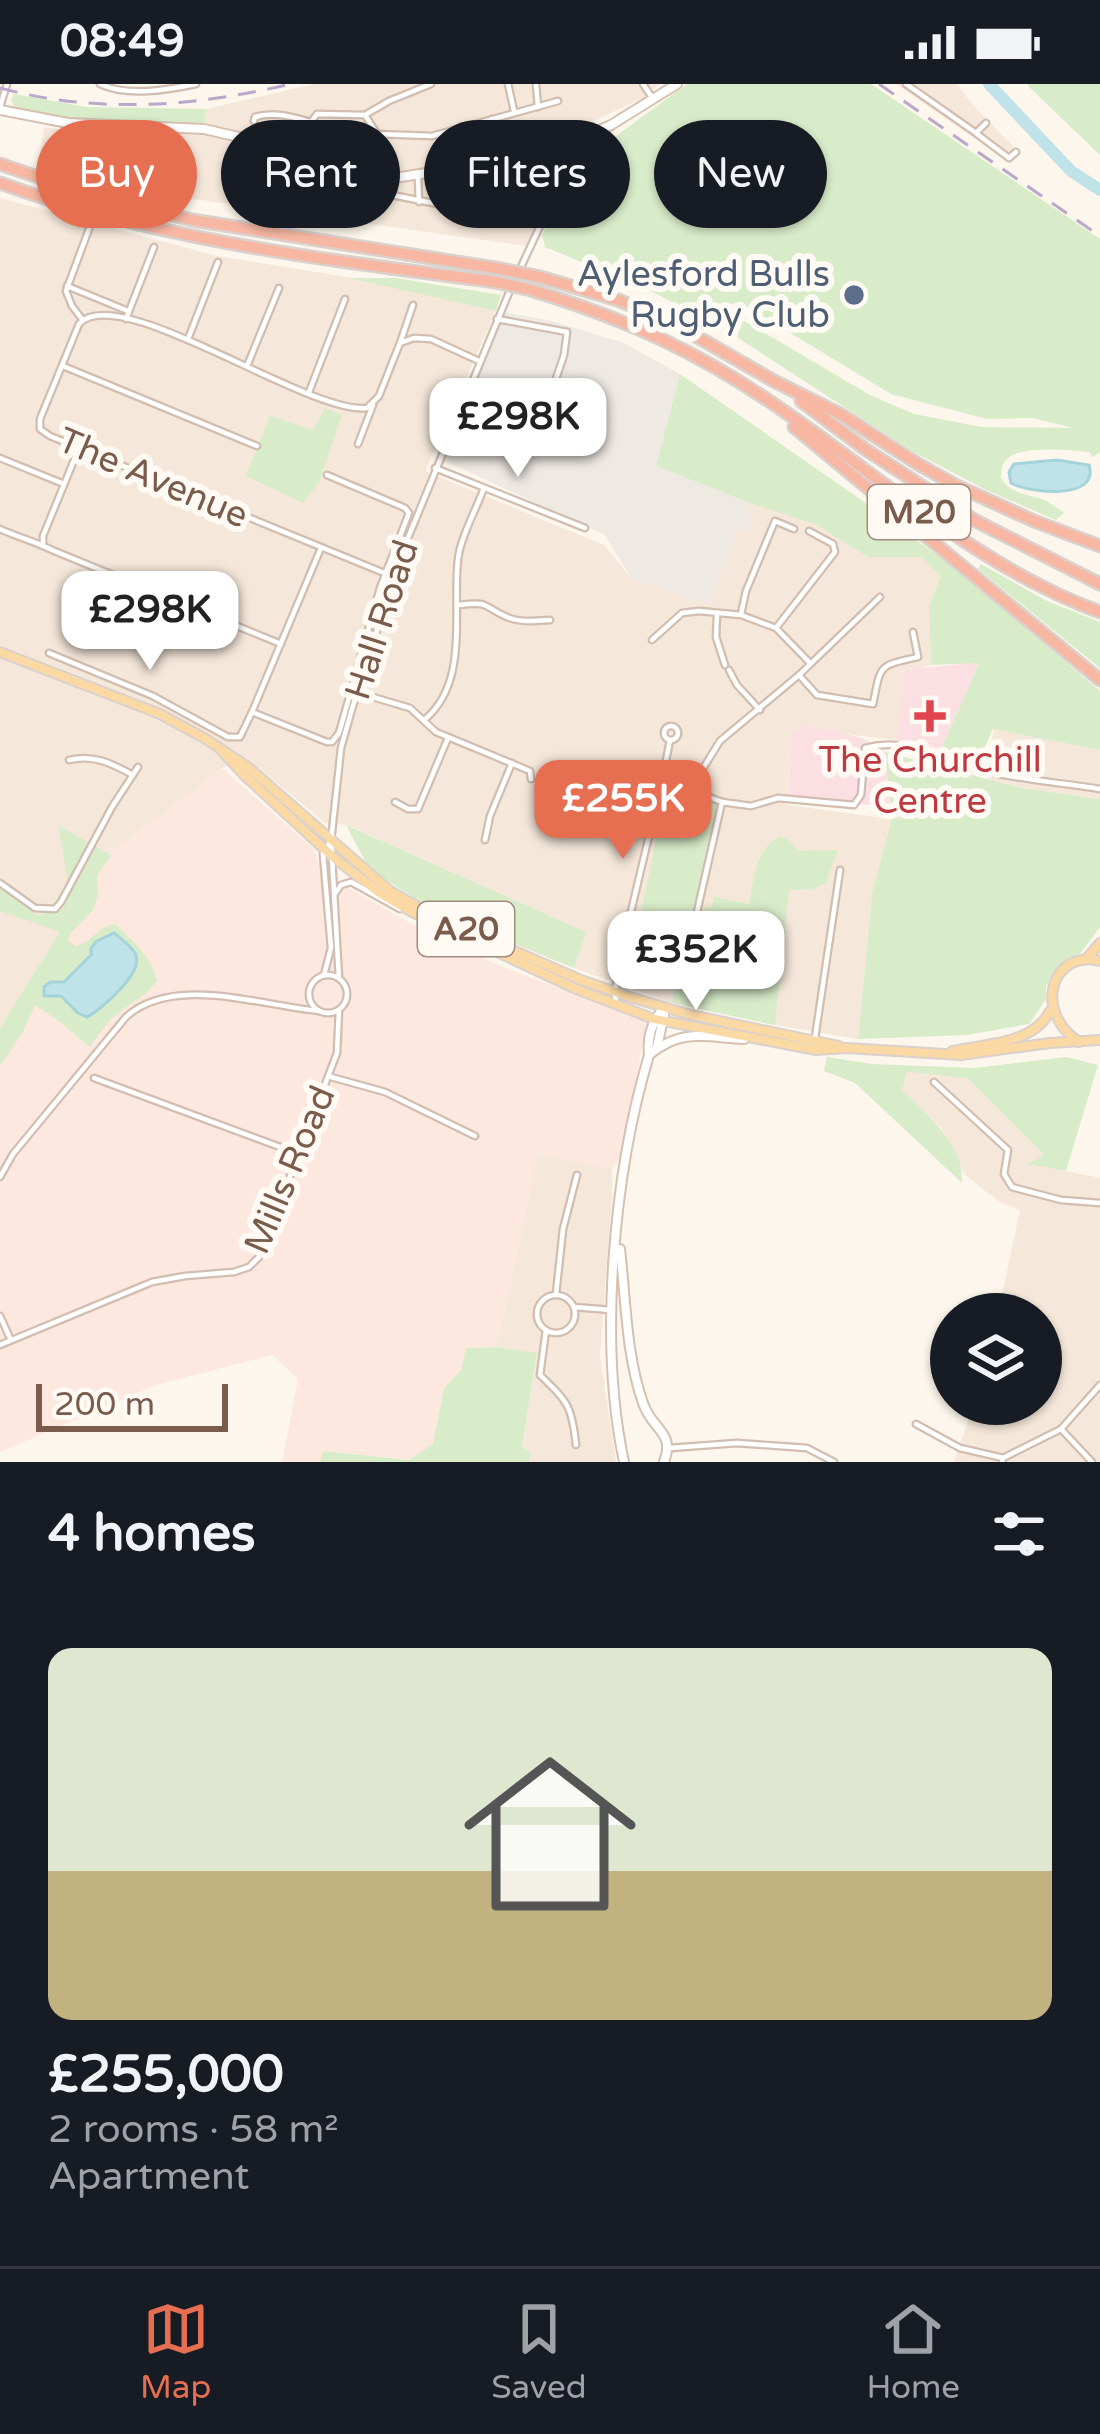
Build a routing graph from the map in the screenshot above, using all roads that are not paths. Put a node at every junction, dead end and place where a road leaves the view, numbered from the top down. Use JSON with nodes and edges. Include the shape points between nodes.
{"nodes":[{"id":1,"x":8,"y":84,"type":"edge"},
{"id":2,"x":100,"y":84,"type":"edge"},
{"id":3,"x":196,"y":84,"type":"edge"},
{"id":4,"x":430,"y":84,"type":"edge"},
{"id":5,"x":508,"y":84,"type":"edge"},
{"id":6,"x":536,"y":84,"type":"edge"},
{"id":7,"x":643,"y":84,"type":"edge"},
{"id":8,"x":677,"y":84,"type":"edge"},
{"id":9,"x":906,"y":84,"type":"edge"},
{"id":10,"x":558,"y":100,"type":"dead end"},
{"id":11,"x":655,"y":100,"type":"junction"},
{"id":12,"x":538,"y":107,"type":"junction"},
{"id":13,"x":0,"y":108,"type":"edge"},
{"id":14,"x":514,"y":112,"type":"junction"},
{"id":15,"x":365,"y":115,"type":"junction"},
{"id":16,"x":492,"y":119,"type":"joint"},
{"id":17,"x":254,"y":120,"type":"edge"},
{"id":18,"x":303,"y":120,"type":"edge"},
{"id":19,"x":312,"y":120,"type":"edge"},
{"id":20,"x":620,"y":120,"type":"edge"},
{"id":21,"x":986,"y":123,"type":"dead end"},
{"id":22,"x":221,"y":133,"type":"edge"},
{"id":23,"x":976,"y":133,"type":"junction"},
{"id":24,"x":1016,"y":152,"type":"dead end"},
{"id":25,"x":0,"y":164,"type":"edge"},
{"id":26,"x":424,"y":175,"type":"edge"},
{"id":27,"x":417,"y":176,"type":"junction"},
{"id":28,"x":400,"y":177,"type":"edge"},
{"id":29,"x":0,"y":183,"type":"edge"},
{"id":30,"x":400,"y":197,"type":"edge"},
{"id":31,"x":419,"y":202,"type":"junction"},
{"id":32,"x":424,"y":203,"type":"edge"},
{"id":33,"x":540,"y":228,"type":"edge"},
{"id":34,"x":89,"y":229,"type":"dead end"},
{"id":35,"x":154,"y":247,"type":"dead end"},
{"id":36,"x":218,"y":262,"type":"dead end"},
{"id":37,"x":67,"y":286,"type":"junction"},
{"id":38,"x":279,"y":288,"type":"dead end"},
{"id":39,"x":345,"y":299,"type":"dead end"},
{"id":40,"x":413,"y":305,"type":"dead end"},
{"id":41,"x":128,"y":311,"type":"junction"},
{"id":42,"x":497,"y":319,"type":"junction"},
{"id":43,"x":82,"y":320,"type":"junction"},
{"id":44,"x":125,"y":320,"type":"junction"},
{"id":45,"x":188,"y":339,"type":"junction"},
{"id":46,"x":400,"y":344,"type":"junction"},
{"id":47,"x":479,"y":362,"type":"junction"},
{"id":48,"x":62,"y":366,"type":"junction"},
{"id":49,"x":247,"y":367,"type":"junction"},
{"id":50,"x":774,"y":381,"type":"junction"},
{"id":51,"x":751,"y":389,"type":"junction"},
{"id":52,"x":308,"y":392,"type":"junction"},
{"id":53,"x":375,"y":400,"type":"junction"},
{"id":54,"x":354,"y":409,"type":"junction"},
{"id":55,"x":543,"y":417,"type":"dead end"},
{"id":56,"x":367,"y":420,"type":"junction"},
{"id":57,"x":358,"y":444,"type":"dead end"},
{"id":58,"x":257,"y":446,"type":"dead end"},
{"id":59,"x":80,"y":448,"type":"junction"},
{"id":60,"x":0,"y":458,"type":"edge"},
{"id":61,"x":435,"y":468,"type":"junction"},
{"id":62,"x":327,"y":475,"type":"dead end"},
{"id":63,"x":64,"y":484,"type":"junction"},
{"id":64,"x":484,"y":488,"type":"junction"},
{"id":65,"x":585,"y":528,"type":"dead end"},
{"id":66,"x":0,"y":529,"type":"edge"},
{"id":67,"x":794,"y":529,"type":"dead end"},
{"id":68,"x":809,"y":531,"type":"dead end"},
{"id":69,"x":43,"y":543,"type":"junction"},
{"id":70,"x":1100,"y":546,"type":"edge"},
{"id":71,"x":321,"y":548,"type":"junction"},
{"id":72,"x":386,"y":574,"type":"junction"},
{"id":73,"x":394,"y":577,"type":"junction"},
{"id":74,"x":1100,"y":584,"type":"edge"},
{"id":75,"x":880,"y":596,"type":"dead end"},
{"id":76,"x":458,"y":605,"type":"junction"},
{"id":77,"x":1100,"y":612,"type":"edge"},
{"id":78,"x":717,"y":615,"type":"junction"},
{"id":79,"x":741,"y":615,"type":"junction"},
{"id":80,"x":550,"y":620,"type":"dead end"},
{"id":81,"x":776,"y":628,"type":"junction"},
{"id":82,"x":913,"y":632,"type":"dead end"},
{"id":83,"x":652,"y":640,"type":"dead end"},
{"id":84,"x":281,"y":644,"type":"junction"},
{"id":85,"x":0,"y":652,"type":"edge"},
{"id":86,"x":49,"y":653,"type":"dead end"},
{"id":87,"x":810,"y":663,"type":"junction"},
{"id":88,"x":799,"y":675,"type":"junction"},
{"id":89,"x":1100,"y":680,"type":"edge"},
{"id":90,"x":356,"y":692,"type":"junction"},
{"id":91,"x":760,"y":710,"type":"junction"},
{"id":92,"x":252,"y":712,"type":"junction"},
{"id":93,"x":424,"y":720,"type":"junction"},
{"id":94,"x":448,"y":738,"type":"junction"},
{"id":95,"x":670,"y":740,"type":"dead end"},
{"id":96,"x":69,"y":760,"type":"dead end"},
{"id":97,"x":512,"y":763,"type":"junction"},
{"id":98,"x":138,"y":767,"type":"dead end"},
{"id":99,"x":133,"y":775,"type":"junction"},
{"id":100,"x":531,"y":779,"type":"dead end"},
{"id":101,"x":662,"y":781,"type":"junction"},
{"id":102,"x":694,"y":783,"type":"junction"},
{"id":103,"x":1100,"y":789,"type":"edge"},
{"id":104,"x":612,"y":795,"type":"dead end"},
{"id":105,"x":395,"y":802,"type":"dead end"},
{"id":106,"x":722,"y":802,"type":"junction"},
{"id":107,"x":657,"y":804,"type":"junction"},
{"id":108,"x":485,"y":840,"type":"dead end"},
{"id":109,"x":330,"y":849,"type":"junction"},
{"id":110,"x":840,"y":870,"type":"dead end"},
{"id":111,"x":0,"y":883,"type":"edge"},
{"id":112,"x":334,"y":895,"type":"junction"},
{"id":113,"x":412,"y":912,"type":"junction"},
{"id":114,"x":697,"y":912,"type":"dead end"},
{"id":115,"x":1100,"y":943,"type":"edge"},
{"id":116,"x":1087,"y":958,"type":"junction"},
{"id":117,"x":1100,"y":961,"type":"edge"},
{"id":118,"x":324,"y":975,"type":"junction"},
{"id":119,"x":340,"y":978,"type":"junction"},
{"id":120,"x":615,"y":992,"type":"junction"},
{"id":121,"x":309,"y":998,"type":"junction"},
{"id":122,"x":616,"y":1004,"type":"junction"},
{"id":123,"x":290,"y":1008,"type":"junction"},
{"id":124,"x":664,"y":1008,"type":"junction"},
{"id":125,"x":339,"y":1010,"type":"junction"},
{"id":126,"x":1051,"y":1010,"type":"junction"},
{"id":127,"x":322,"y":1012,"type":"junction"},
{"id":128,"x":659,"y":1020,"type":"junction"},
{"id":129,"x":337,"y":1026,"type":"junction"},
{"id":130,"x":751,"y":1039,"type":"junction"},
{"id":131,"x":1100,"y":1040,"type":"edge"},
{"id":132,"x":1080,"y":1042,"type":"junction"},
{"id":133,"x":815,"y":1044,"type":"junction"},
{"id":134,"x":653,"y":1052,"type":"junction"},
{"id":135,"x":939,"y":1054,"type":"junction"},
{"id":136,"x":329,"y":1077,"type":"junction"},
{"id":137,"x":94,"y":1078,"type":"dead end"},
{"id":138,"x":934,"y":1082,"type":"dead end"},
{"id":139,"x":475,"y":1136,"type":"dead end"},
{"id":140,"x":299,"y":1154,"type":"junction"},
{"id":141,"x":577,"y":1175,"type":"dead end"},
{"id":142,"x":0,"y":1177,"type":"edge"},
{"id":143,"x":1100,"y":1203,"type":"edge"},
{"id":144,"x":618,"y":1229,"type":"junction"},
{"id":145,"x":556,"y":1294,"type":"junction"},
{"id":146,"x":574,"y":1307,"type":"junction"},
{"id":147,"x":612,"y":1310,"type":"junction"},
{"id":148,"x":0,"y":1316,"type":"edge"},
{"id":149,"x":546,"y":1330,"type":"junction"},
{"id":150,"x":10,"y":1340,"type":"junction"},
{"id":151,"x":0,"y":1345,"type":"edge"},
{"id":152,"x":1100,"y":1385,"type":"edge"},
{"id":153,"x":916,"y":1424,"type":"dead end"},
{"id":154,"x":1061,"y":1429,"type":"junction"},
{"id":155,"x":576,"y":1445,"type":"dead end"},
{"id":156,"x":670,"y":1448,"type":"junction"},
{"id":157,"x":1002,"y":1460,"type":"edge"},
{"id":158,"x":624,"y":1462,"type":"edge"},
{"id":159,"x":664,"y":1462,"type":"edge"},
{"id":160,"x":834,"y":1462,"type":"edge"},
{"id":161,"x":1092,"y":1462,"type":"edge"}],
"edges":[{"from":1,"to":13,"type":"street"},
{"from":2,"to":3,"type":"street"},
{"from":4,"to":15,"type":"street"},
{"from":5,"to":14,"type":"street"},
{"from":6,"to":12,"type":"street"},
{"from":7,"to":11,"type":"street"},
{"from":8,"to":11,"type":"main road"},
{"from":9,"to":23,"type":"street"},
{"from":10,"to":12,"type":"street"},
{"from":11,"to":20,"type":"main road"},
{"from":12,"to":14,"type":"street"},
{"from":13,"to":22,"type":"main road","via":[[68,123]]},
{"from":14,"to":16,"type":"street"},
{"from":15,"to":16,"type":"street","via":[[377,134],[404,137]]},
{"from":15,"to":19,"type":"street","via":[[326,112]]},
{"from":17,"to":18,"type":"street"},
{"from":21,"to":23,"type":"street"},
{"from":23,"to":24,"type":"street","via":[[1009,158]]},
{"from":25,"to":50,"type":"highway","number":"M20","bridge":true,"via":[[192,220],[500,268],[619,300]]},
{"from":26,"to":27,"type":"main road"},
{"from":27,"to":28,"type":"main road"},
{"from":27,"to":31,"type":"street"},
{"from":29,"to":51,"type":"highway","number":"M20","bridge":true,"via":[[194,237],[531,290],[638,326]]},
{"from":30,"to":31,"type":"street"},
{"from":31,"to":32,"type":"street"},
{"from":33,"to":42,"type":"street","name":"Hall Road"},
{"from":34,"to":37,"type":"street"},
{"from":35,"to":41,"type":"street"},
{"from":36,"to":45,"type":"street"},
{"from":37,"to":41,"type":"street"},
{"from":37,"to":43,"type":"street"},
{"from":38,"to":49,"type":"street"},
{"from":39,"to":52,"type":"street"},
{"from":40,"to":46,"type":"street"},
{"from":41,"to":44,"type":"street"},
{"from":42,"to":47,"type":"street","name":"Hall Road"},
{"from":42,"to":55,"type":"street","via":[[567,332]]},
{"from":43,"to":44,"type":"street","via":[[101,313]]},
{"from":43,"to":48,"type":"street","name":"The Avenue"},
{"from":44,"to":45,"type":"street"},
{"from":45,"to":49,"type":"street"},
{"from":46,"to":47,"type":"street","via":[[431,339]]},
{"from":46,"to":53,"type":"street"},
{"from":47,"to":61,"type":"street","name":"Hall Road"},
{"from":48,"to":58,"type":"street"},
{"from":48,"to":59,"type":"street","name":"The Avenue","via":[[39,425]]},
{"from":49,"to":52,"type":"street"},
{"from":50,"to":70,"type":"highway","number":"M20","via":[[956,485]]},
{"from":50,"to":74,"type":"highway","number":"M20","via":[[974,520]]},
{"from":51,"to":77,"type":"highway","number":"M20","via":[[914,508],[1016,572]]},
{"from":51,"to":89,"type":"highway","number":"M20"},
{"from":52,"to":54,"type":"street"},
{"from":53,"to":54,"type":"street"},
{"from":53,"to":56,"type":"street"},
{"from":54,"to":56,"type":"street"},
{"from":56,"to":57,"type":"street"},
{"from":59,"to":63,"type":"street"},
{"from":59,"to":71,"type":"street","name":"The Avenue"},
{"from":60,"to":63,"type":"street"},
{"from":61,"to":64,"type":"street"},
{"from":61,"to":73,"type":"street","name":"Hall Road"},
{"from":62,"to":72,"type":"street","via":[[409,513]]},
{"from":63,"to":69,"type":"street"},
{"from":64,"to":65,"type":"street"},
{"from":64,"to":76,"type":"street","via":[[458,556]]},
{"from":66,"to":69,"type":"street"},
{"from":67,"to":79,"type":"street","via":[[775,521]]},
{"from":68,"to":81,"type":"street","via":[[835,552]]},
{"from":69,"to":84,"type":"street"},
{"from":71,"to":72,"type":"street","name":"The Avenue"},
{"from":71,"to":84,"type":"street"},
{"from":72,"to":73,"type":"street","name":"The Avenue"},
{"from":72,"to":92,"type":"street","via":[[336,739],[317,740]]},
{"from":73,"to":90,"type":"street","name":"Hall Road"},
{"from":75,"to":87,"type":"street"},
{"from":76,"to":80,"type":"street","via":[[480,602],[506,617]]},
{"from":76,"to":93,"type":"street","via":[[443,700]]},
{"from":78,"to":79,"type":"street"},
{"from":78,"to":83,"type":"street","via":[[682,613]]},
{"from":78,"to":91,"type":"street","via":[[727,668]]},
{"from":79,"to":81,"type":"street"},
{"from":81,"to":87,"type":"street"},
{"from":82,"to":88,"type":"street","via":[[918,657],[881,669],[873,704],[817,695]]},
{"from":84,"to":92,"type":"street"},
{"from":85,"to":109,"type":"main road","number":"A20","via":[[160,714],[220,749]]},
{"from":86,"to":92,"type":"street","via":[[228,737],[240,736]]},
{"from":87,"to":88,"type":"street"},
{"from":88,"to":91,"type":"street"},
{"from":90,"to":93,"type":"street"},
{"from":90,"to":109,"type":"street","name":"Hall Road"},
{"from":91,"to":102,"type":"street","via":[[721,741]]},
{"from":93,"to":94,"type":"street"},
{"from":94,"to":97,"type":"street"},
{"from":94,"to":105,"type":"street","via":[[418,809]]},
{"from":95,"to":101,"type":"street"},
{"from":96,"to":99,"type":"street","via":[[99,759]]},
{"from":97,"to":100,"type":"street"},
{"from":97,"to":108,"type":"street"},
{"from":98,"to":99,"type":"street"},
{"from":99,"to":111,"type":"street","via":[[55,909],[35,908]]},
{"from":101,"to":102,"type":"street"},
{"from":101,"to":107,"type":"street"},
{"from":102,"to":106,"type":"street"},
{"from":103,"to":106,"type":"street","via":[[983,771],[884,743],[865,748],[854,806]]},
{"from":104,"to":107,"type":"street"},
{"from":106,"to":114,"type":"street"},
{"from":107,"to":120,"type":"street"},
{"from":109,"to":112,"type":"street"},
{"from":109,"to":113,"type":"main road","number":"A20"},
{"from":109,"to":118,"type":"street","via":[[322,869],[331,948]]},
{"from":109,"to":120,"type":"main road","number":"A20","via":[[417,907]]},
{"from":110,"to":133,"type":"street"},
{"from":112,"to":113,"type":"street","via":[[352,882]]},
{"from":112,"to":119,"type":"street"},
{"from":113,"to":122,"type":"main road","number":"A20"},
{"from":115,"to":116,"type":"main road"},
{"from":116,"to":117,"type":"main road"},
{"from":116,"to":126,"type":"main road","via":[[1056,980]]},
{"from":118,"to":119,"type":"street"},
{"from":118,"to":121,"type":"street"},
{"from":119,"to":125,"type":"street","via":[[348,996]]},
{"from":120,"to":122,"type":"street"},
{"from":120,"to":124,"type":"main road","number":"A20"},
{"from":121,"to":123,"type":"street"},
{"from":121,"to":127,"type":"street"},
{"from":122,"to":128,"type":"main road","number":"A20"},
{"from":123,"to":127,"type":"street"},
{"from":123,"to":142,"type":"street","via":[[172,995],[134,1009]]},
{"from":124,"to":128,"type":"main road"},
{"from":124,"to":133,"type":"main road","number":"A20"},
{"from":125,"to":127,"type":"street"},
{"from":125,"to":129,"type":"street","name":"Mills Road"},
{"from":126,"to":132,"type":"main road"},
{"from":126,"to":135,"type":"main road","number":"A20","via":[[1027,1035]]},
{"from":127,"to":129,"type":"street"},
{"from":128,"to":130,"type":"main road","number":"A20"},
{"from":128,"to":134,"type":"main road"},
{"from":129,"to":136,"type":"street","name":"Mills Road"},
{"from":130,"to":133,"type":"main road","number":"A20"},
{"from":130,"to":134,"type":"main road","via":[[684,1035]]},
{"from":131,"to":132,"type":"main road"},
{"from":132,"to":135,"type":"main road","number":"A20"},
{"from":133,"to":135,"type":"main road","number":"A20"},
{"from":134,"to":144,"type":"main road","via":[[628,1138]]},
{"from":136,"to":139,"type":"street","via":[[385,1092]]},
{"from":136,"to":140,"type":"street","name":"Mills Road"},
{"from":137,"to":140,"type":"street"},
{"from":138,"to":143,"type":"street","via":[[1008,1150],[1004,1174],[1012,1187]]},
{"from":140,"to":150,"type":"street","name":"Mills Road","via":[[249,1267],[152,1282]]},
{"from":141,"to":145,"type":"street"},
{"from":144,"to":147,"type":"main road"},
{"from":144,"to":156,"type":"main road","via":[[641,1398]]},
{"from":145,"to":146,"type":"street"},
{"from":145,"to":149,"type":"street","via":[[538,1309]]},
{"from":146,"to":147,"type":"street"},
{"from":146,"to":149,"type":"street","via":[[568,1328]]},
{"from":147,"to":158,"type":"main road"},
{"from":148,"to":150,"type":"street"},
{"from":149,"to":155,"type":"street","via":[[540,1375],[572,1413]]},
{"from":150,"to":151,"type":"street","name":"Mills Road"},
{"from":152,"to":154,"type":"street"},
{"from":153,"to":157,"type":"street"},
{"from":154,"to":157,"type":"street"},
{"from":154,"to":161,"type":"street"},
{"from":156,"to":159,"type":"main road"},
{"from":156,"to":160,"type":"street","via":[[807,1448]]}]}
